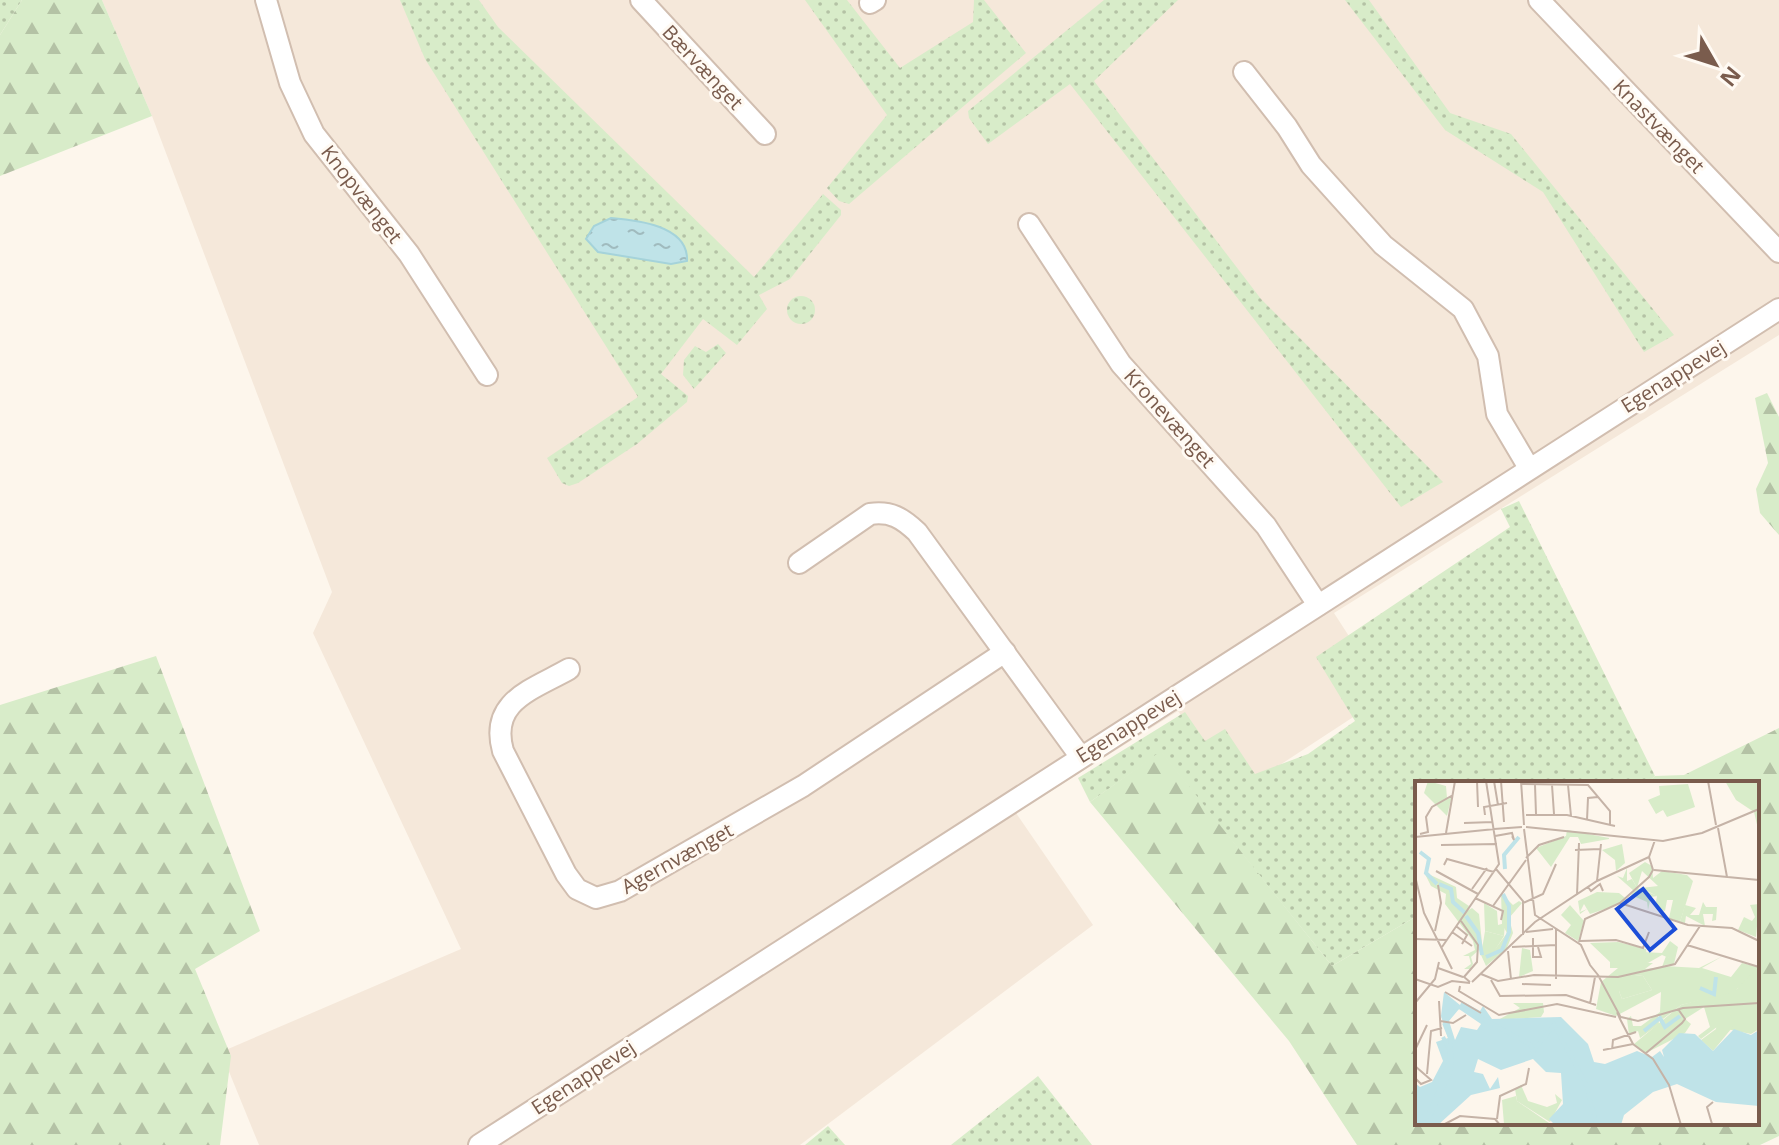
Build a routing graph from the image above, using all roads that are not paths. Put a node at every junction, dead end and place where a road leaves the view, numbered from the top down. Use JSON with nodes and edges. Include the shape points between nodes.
{"nodes":[{"id":1,"x":266,"y":0,"type":"edge"},
{"id":2,"x":641,"y":0,"type":"edge"},
{"id":3,"x":1539,"y":0,"type":"edge"},
{"id":4,"x":1244,"y":72,"type":"dead end"},
{"id":5,"x":765,"y":134,"type":"dead end"},
{"id":6,"x":1029,"y":224,"type":"dead end"},
{"id":7,"x":1779,"y":252,"type":"edge"},
{"id":8,"x":1779,"y":309,"type":"edge"},
{"id":9,"x":487,"y":375,"type":"dead end"},
{"id":10,"x":1529,"y":468,"type":"junction"},
{"id":11,"x":799,"y":563,"type":"dead end"},
{"id":12,"x":1318,"y":605,"type":"junction"},
{"id":13,"x":1005,"y":652,"type":"junction"},
{"id":14,"x":569,"y":669,"type":"dead end"},
{"id":15,"x":1080,"y":756,"type":"junction"},
{"id":16,"x":479,"y":1145,"type":"edge"}],
"edges":[{"from":1,"to":9,"type":"street","name":"Knopvænget","via":[[290,83],[314,134],[409,254]]},
{"from":2,"to":5,"type":"street","name":"Bærvænget"},
{"from":3,"to":7,"type":"street","name":"Knastvænget"},
{"from":4,"to":10,"type":"street","via":[[1311,165],[1383,245],[1463,309],[1488,356],[1497,414]]},
{"from":6,"to":12,"type":"street","name":"Kronevænget","via":[[1121,364],[1266,526]]},
{"from":8,"to":10,"type":"street","name":"Egenappevej"},
{"from":10,"to":12,"type":"street","name":"Egenappevej"},
{"from":11,"to":13,"type":"street","via":[[870,514],[901,517]]},
{"from":12,"to":15,"type":"street","name":"Egenappevej"},
{"from":13,"to":14,"type":"street","name":"Agernvænget","via":[[803,786],[620,891],[596,898],[577,889],[566,874],[497,730],[516,699]]},
{"from":13,"to":15,"type":"street"},
{"from":15,"to":16,"type":"street","name":"Egenappevej"}]}
